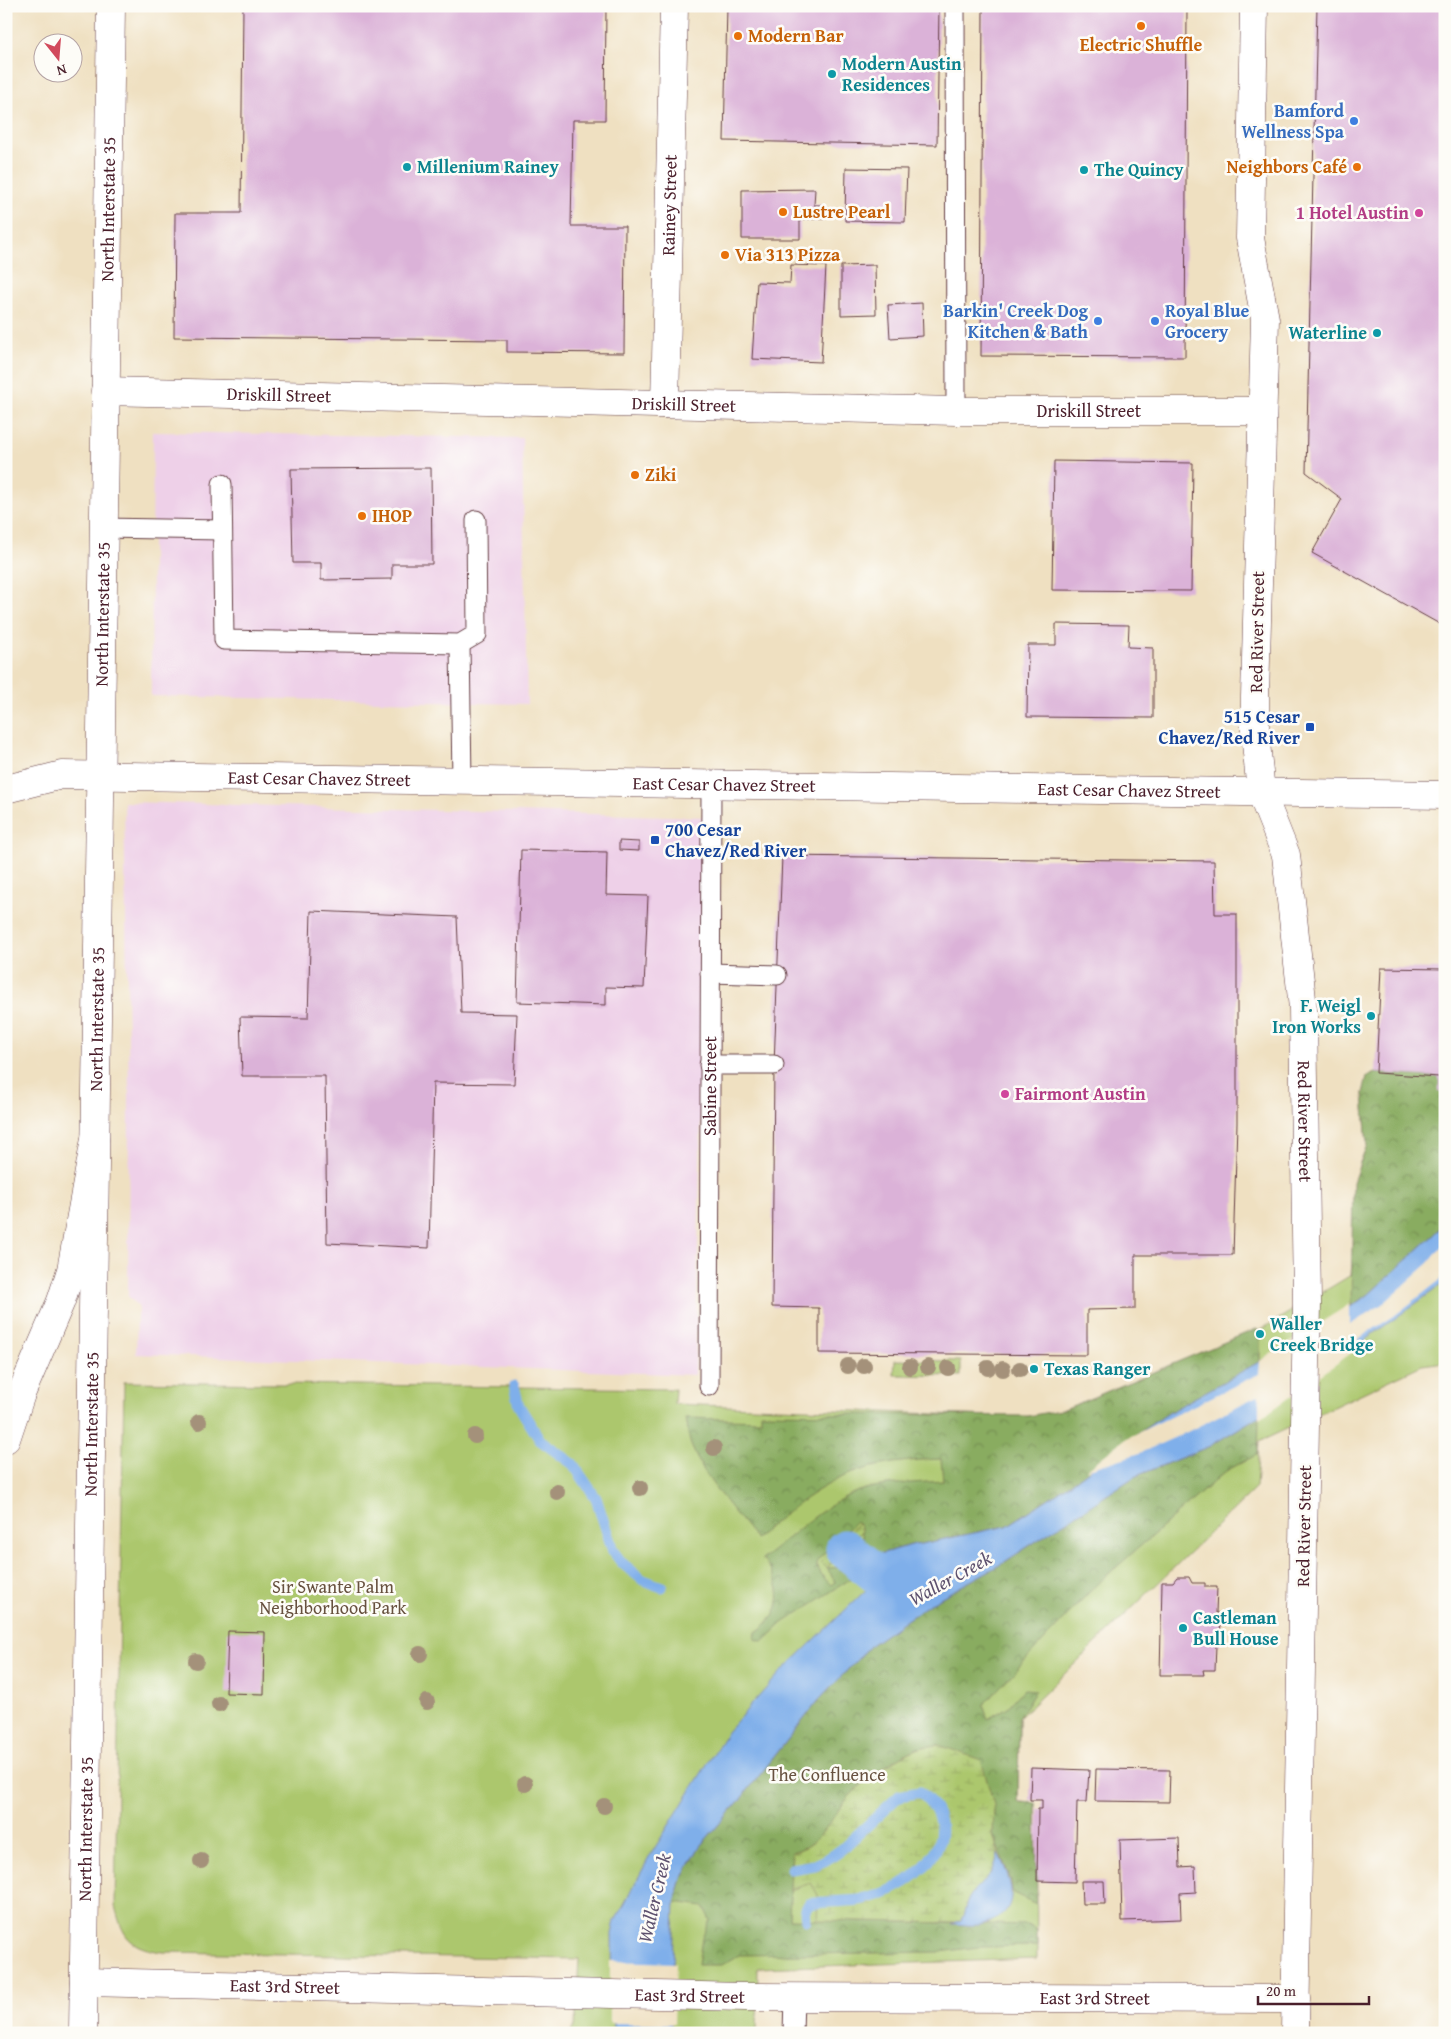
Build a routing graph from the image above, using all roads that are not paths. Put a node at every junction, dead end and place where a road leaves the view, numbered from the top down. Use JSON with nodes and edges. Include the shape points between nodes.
{"nodes":[{"id":1,"x":111,"y":6,"type":"edge"},
{"id":2,"x":674,"y":6,"type":"edge"},
{"id":3,"x":956,"y":6,"type":"edge"},
{"id":4,"x":1254,"y":6,"type":"edge"},
{"id":5,"x":106,"y":390,"type":"junction"},
{"id":6,"x":665,"y":404,"type":"junction"},
{"id":7,"x":1262,"y":410,"type":"junction"},
{"id":8,"x":956,"y":411,"type":"junction"},
{"id":9,"x":222,"y":484,"type":"dead end"},
{"id":10,"x":476,"y":520,"type":"dead end"},
{"id":11,"x":103,"y":528,"type":"junction"},
{"id":12,"x":222,"y":530,"type":"junction"},
{"id":13,"x":460,"y":644,"type":"junction"},
{"id":14,"x":100,"y":775,"type":"junction"},
{"id":15,"x":462,"y":781,"type":"junction"},
{"id":16,"x":711,"y":786,"type":"junction"},
{"id":17,"x":6,"y":789,"type":"edge"},
{"id":18,"x":1261,"y":792,"type":"junction"},
{"id":19,"x":1445,"y":795,"type":"edge"},
{"id":20,"x":710,"y":974,"type":"junction"},
{"id":21,"x":777,"y":975,"type":"dead end"},
{"id":22,"x":709,"y":1065,"type":"junction"},
{"id":23,"x":774,"y":1065,"type":"dead end"},
{"id":24,"x":95,"y":1139,"type":"junction"},
{"id":25,"x":709,"y":1386,"type":"dead end"},
{"id":26,"x":6,"y":1439,"type":"edge"},
{"id":27,"x":84,"y":1982,"type":"junction"},
{"id":28,"x":794,"y":1997,"type":"junction"},
{"id":29,"x":1296,"y":2000,"type":"junction"},
{"id":30,"x":83,"y":2033,"type":"edge"},
{"id":31,"x":793,"y":2033,"type":"edge"},
{"id":32,"x":1295,"y":2033,"type":"edge"}],
"edges":[{"from":1,"to":5,"type":"main road","name":"North Interstate 35"},
{"from":2,"to":6,"type":"main road","name":"Rainey Street"},
{"from":3,"to":8,"type":"lane"},
{"from":4,"to":7,"type":"main road","name":"Red River Street","via":[[1250,238],[1265,319]]},
{"from":5,"to":6,"type":"main road","name":"Driskill Street"},
{"from":5,"to":11,"type":"main road","name":"North Interstate 35"},
{"from":6,"to":8,"type":"main road","name":"Driskill Street"},
{"from":7,"to":8,"type":"main road","name":"Driskill Street"},
{"from":7,"to":18,"type":"main road","name":"Red River Street","via":[[1255,697]]},
{"from":9,"to":12,"type":"lane"},
{"from":10,"to":13,"type":"lane","via":[[477,634]]},
{"from":11,"to":12,"type":"lane"},
{"from":11,"to":14,"type":"main road","name":"North Interstate 35"},
{"from":12,"to":13,"type":"lane","via":[[224,640]]},
{"from":13,"to":15,"type":"lane"},
{"from":14,"to":15,"type":"main road","name":"East Cesar Chavez Street"},
{"from":14,"to":17,"type":"main road","name":"East Cesar Chavez Street","via":[[62,775]]},
{"from":14,"to":24,"type":"main road","name":"North Interstate 35"},
{"from":15,"to":16,"type":"main road","name":"East Cesar Chavez Street"},
{"from":16,"to":18,"type":"main road","name":"East Cesar Chavez Street"},
{"from":16,"to":20,"type":"lane","name":"Sabine Street"},
{"from":18,"to":19,"type":"main road","name":"East Cesar Chavez Street"},
{"from":18,"to":29,"type":"main road","name":"Red River Street","via":[[1286,855],[1304,1008],[1307,1303]]},
{"from":20,"to":21,"type":"lane"},
{"from":20,"to":22,"type":"lane","name":"Sabine Street"},
{"from":22,"to":23,"type":"lane"},
{"from":22,"to":25,"type":"lane","name":"Sabine Street"},
{"from":24,"to":26,"type":"main road","via":[[71,1270]]},
{"from":24,"to":27,"type":"main road","name":"North Interstate 35"},
{"from":27,"to":28,"type":"main road","name":"East 3rd Street"},
{"from":27,"to":30,"type":"main road","name":"North Interstate 35"},
{"from":28,"to":29,"type":"main road","name":"East 3rd Street"},
{"from":28,"to":31,"type":"lane"},
{"from":29,"to":32,"type":"main road","name":"Red River Street"}]}
